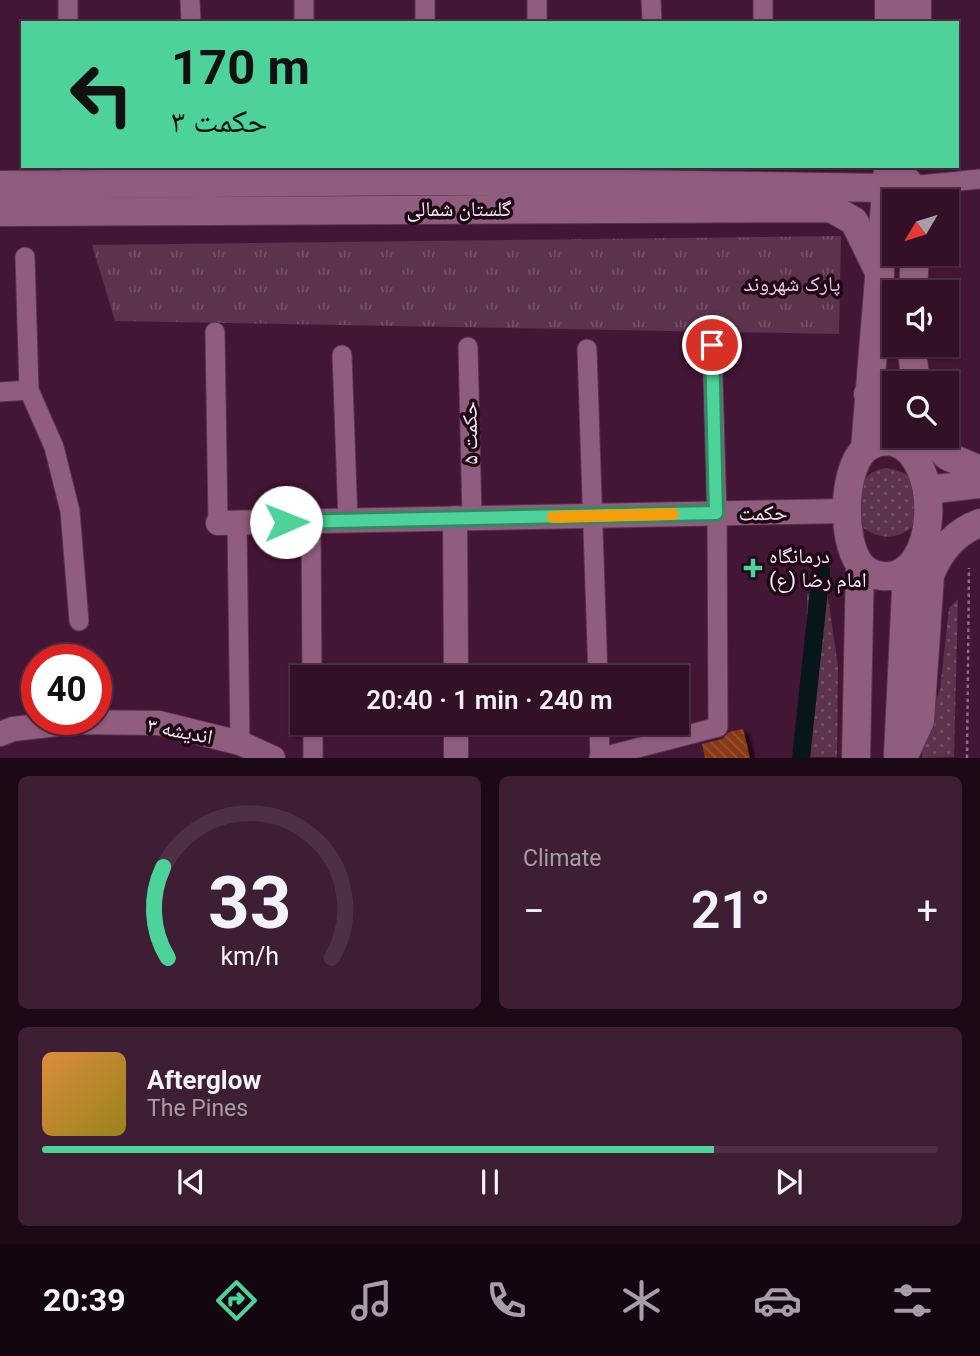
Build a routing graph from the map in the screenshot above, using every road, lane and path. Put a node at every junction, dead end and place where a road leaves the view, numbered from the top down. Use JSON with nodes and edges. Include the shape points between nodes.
{"nodes":[{"id":1,"x":68,"y":0,"type":"edge"},
{"id":2,"x":190,"y":0,"type":"edge"},
{"id":3,"x":304,"y":0,"type":"edge"},
{"id":4,"x":425,"y":0,"type":"edge"},
{"id":5,"x":537,"y":0,"type":"edge"},
{"id":6,"x":651,"y":0,"type":"edge"},
{"id":7,"x":763,"y":0,"type":"edge"},
{"id":8,"x":889,"y":0,"type":"edge"},
{"id":9,"x":917,"y":0,"type":"edge"},
{"id":10,"x":68,"y":21,"type":"edge"},
{"id":11,"x":191,"y":21,"type":"edge"},
{"id":12,"x":304,"y":21,"type":"edge"},
{"id":13,"x":425,"y":21,"type":"edge"},
{"id":14,"x":537,"y":21,"type":"edge"},
{"id":15,"x":652,"y":21,"type":"edge"},
{"id":16,"x":763,"y":21,"type":"edge"},
{"id":17,"x":889,"y":21,"type":"edge"},
{"id":18,"x":917,"y":21,"type":"edge"},
{"id":19,"x":427,"y":174,"type":"edge"},
{"id":20,"x":980,"y":179,"type":"edge"},
{"id":21,"x":0,"y":185,"type":"edge"},
{"id":22,"x":907,"y":185,"type":"edge"},
{"id":23,"x":71,"y":187,"type":"edge"},
{"id":24,"x":0,"y":212,"type":"edge"},
{"id":25,"x":25,"y":257,"type":"dead end"},
{"id":26,"x":880,"y":274,"type":"junction"},
{"id":27,"x":215,"y":332,"type":"dead end"},
{"id":28,"x":712,"y":345,"type":"dead end"},
{"id":29,"x":468,"y":347,"type":"dead end"},
{"id":30,"x":587,"y":349,"type":"dead end"},
{"id":31,"x":341,"y":355,"type":"dead end"},
{"id":32,"x":29,"y":390,"type":"junction"},
{"id":33,"x":0,"y":391,"type":"edge"},
{"id":34,"x":868,"y":394,"type":"junction"},
{"id":35,"x":882,"y":409,"type":"edge"},
{"id":36,"x":882,"y":442,"type":"edge"},
{"id":37,"x":916,"y":448,"type":"edge"},
{"id":38,"x":930,"y":448,"type":"edge"},
{"id":39,"x":865,"y":449,"type":"junction"},
{"id":40,"x":974,"y":480,"type":"edge"},
{"id":41,"x":927,"y":490,"type":"junction"},
{"id":42,"x":847,"y":511,"type":"junction"},
{"id":43,"x":716,"y":513,"type":"junction"},
{"id":44,"x":593,"y":516,"type":"junction"},
{"id":45,"x":463,"y":518,"type":"junction"},
{"id":46,"x":974,"y":518,"type":"edge"},
{"id":47,"x":928,"y":520,"type":"junction"},
{"id":48,"x":311,"y":521,"type":"junction"},
{"id":49,"x":348,"y":521,"type":"junction"},
{"id":50,"x":228,"y":523,"type":"junction"},
{"id":51,"x":860,"y":565,"type":"junction"},
{"id":52,"x":969,"y":568,"type":"dead end"},
{"id":53,"x":907,"y":570,"type":"junction"},
{"id":54,"x":79,"y":621,"type":"dead end"},
{"id":55,"x":860,"y":629,"type":"junction"},
{"id":56,"x":902,"y":630,"type":"junction"},
{"id":57,"x":312,"y":665,"type":"edge"},
{"id":58,"x":457,"y":665,"type":"edge"},
{"id":59,"x":598,"y":665,"type":"edge"},
{"id":60,"x":0,"y":734,"type":"edge"},
{"id":61,"x":313,"y":735,"type":"edge"},
{"id":62,"x":456,"y":735,"type":"edge"},
{"id":63,"x":599,"y":735,"type":"edge"},
{"id":64,"x":240,"y":743,"type":"junction"},
{"id":65,"x":599,"y":757,"type":"edge"},
{"id":66,"x":273,"y":758,"type":"edge"},
{"id":67,"x":313,"y":758,"type":"edge"},
{"id":68,"x":456,"y":758,"type":"edge"},
{"id":69,"x":856,"y":758,"type":"edge"},
{"id":70,"x":898,"y":758,"type":"edge"},
{"id":71,"x":903,"y":758,"type":"edge"},
{"id":72,"x":967,"y":758,"type":"edge"}],
"edges":[{"from":1,"to":10,"type":"street"},
{"from":2,"to":11,"type":"street"},
{"from":3,"to":12,"type":"street"},
{"from":4,"to":13,"type":"street"},
{"from":5,"to":14,"type":"street"},
{"from":6,"to":15,"type":"street"},
{"from":7,"to":16,"type":"street"},
{"from":8,"to":17,"type":"main road"},
{"from":9,"to":18,"type":"main road"},
{"from":19,"to":22,"type":"main road","name":"گلستان شمالی"},
{"from":19,"to":23,"type":"main road","name":"گلستان شمالی"},
{"from":20,"to":22,"type":"street"},
{"from":21,"to":23,"type":"main road","name":"گلستان شمالی"},
{"from":22,"to":26,"type":"main road"},
{"from":23,"to":24,"type":"main road","name":"گلستان شمالی"},
{"from":23,"to":26,"type":"main road","name":"گلستان شمالی","via":[[831,208],[854,221]]},
{"from":25,"to":32,"type":"street"},
{"from":26,"to":34,"type":"main road"},
{"from":27,"to":50,"type":"street"},
{"from":28,"to":43,"type":"street"},
{"from":29,"to":45,"type":"street","name":"حکمت ۵"},
{"from":30,"to":44,"type":"street"},
{"from":31,"to":49,"type":"street"},
{"from":32,"to":33,"type":"street"},
{"from":32,"to":54,"type":"street","via":[[54,447],[70,511]]},
{"from":34,"to":35,"type":"main road"},
{"from":34,"to":39,"type":"main road"},
{"from":36,"to":39,"type":"main road"},
{"from":37,"to":41,"type":"main road"},
{"from":38,"to":40,"type":"main road"},
{"from":39,"to":42,"type":"main road","via":[[851,477]]},
{"from":40,"to":41,"type":"main road"},
{"from":40,"to":46,"type":"main road","via":[[955,491],[951,499],[955,512]]},
{"from":41,"to":47,"type":"main road"},
{"from":42,"to":43,"type":"street","name":"حکمت"},
{"from":42,"to":51,"type":"main road","via":[[850,539]]},
{"from":43,"to":44,"type":"street","name":"حکمت"},
{"from":43,"to":65,"type":"street","via":[[718,727]]},
{"from":44,"to":45,"type":"street","name":"حکمت"},
{"from":44,"to":59,"type":"street"},
{"from":45,"to":49,"type":"street","name":"حکمت"},
{"from":45,"to":58,"type":"street","name":"حکمت ۵"},
{"from":46,"to":47,"type":"main road"},
{"from":46,"to":71,"type":"main road","via":[[937,557],[930,575],[920,721]]},
{"from":47,"to":53,"type":"main road","via":[[917,558]]},
{"from":48,"to":49,"type":"street","name":"حکمت"},
{"from":48,"to":50,"type":"street","name":"حکمت"},
{"from":48,"to":57,"type":"street"},
{"from":50,"to":64,"type":"street"},
{"from":51,"to":53,"type":"main road","via":[[874,575],[891,577]]},
{"from":51,"to":55,"type":"main road"},
{"from":52,"to":72,"type":"path"},
{"from":53,"to":56,"type":"main road"},
{"from":55,"to":56,"type":"main road","via":[[864,620],[881,612],[891,614]]},
{"from":55,"to":69,"type":"main road"},
{"from":56,"to":70,"type":"main road"},
{"from":60,"to":64,"type":"street","name":"اندیشه ۳","via":[[75,722],[159,723]]},
{"from":61,"to":67,"type":"street"},
{"from":62,"to":68,"type":"street"},
{"from":63,"to":65,"type":"street"},
{"from":64,"to":66,"type":"street","name":"اندیشه ۳"}]}
